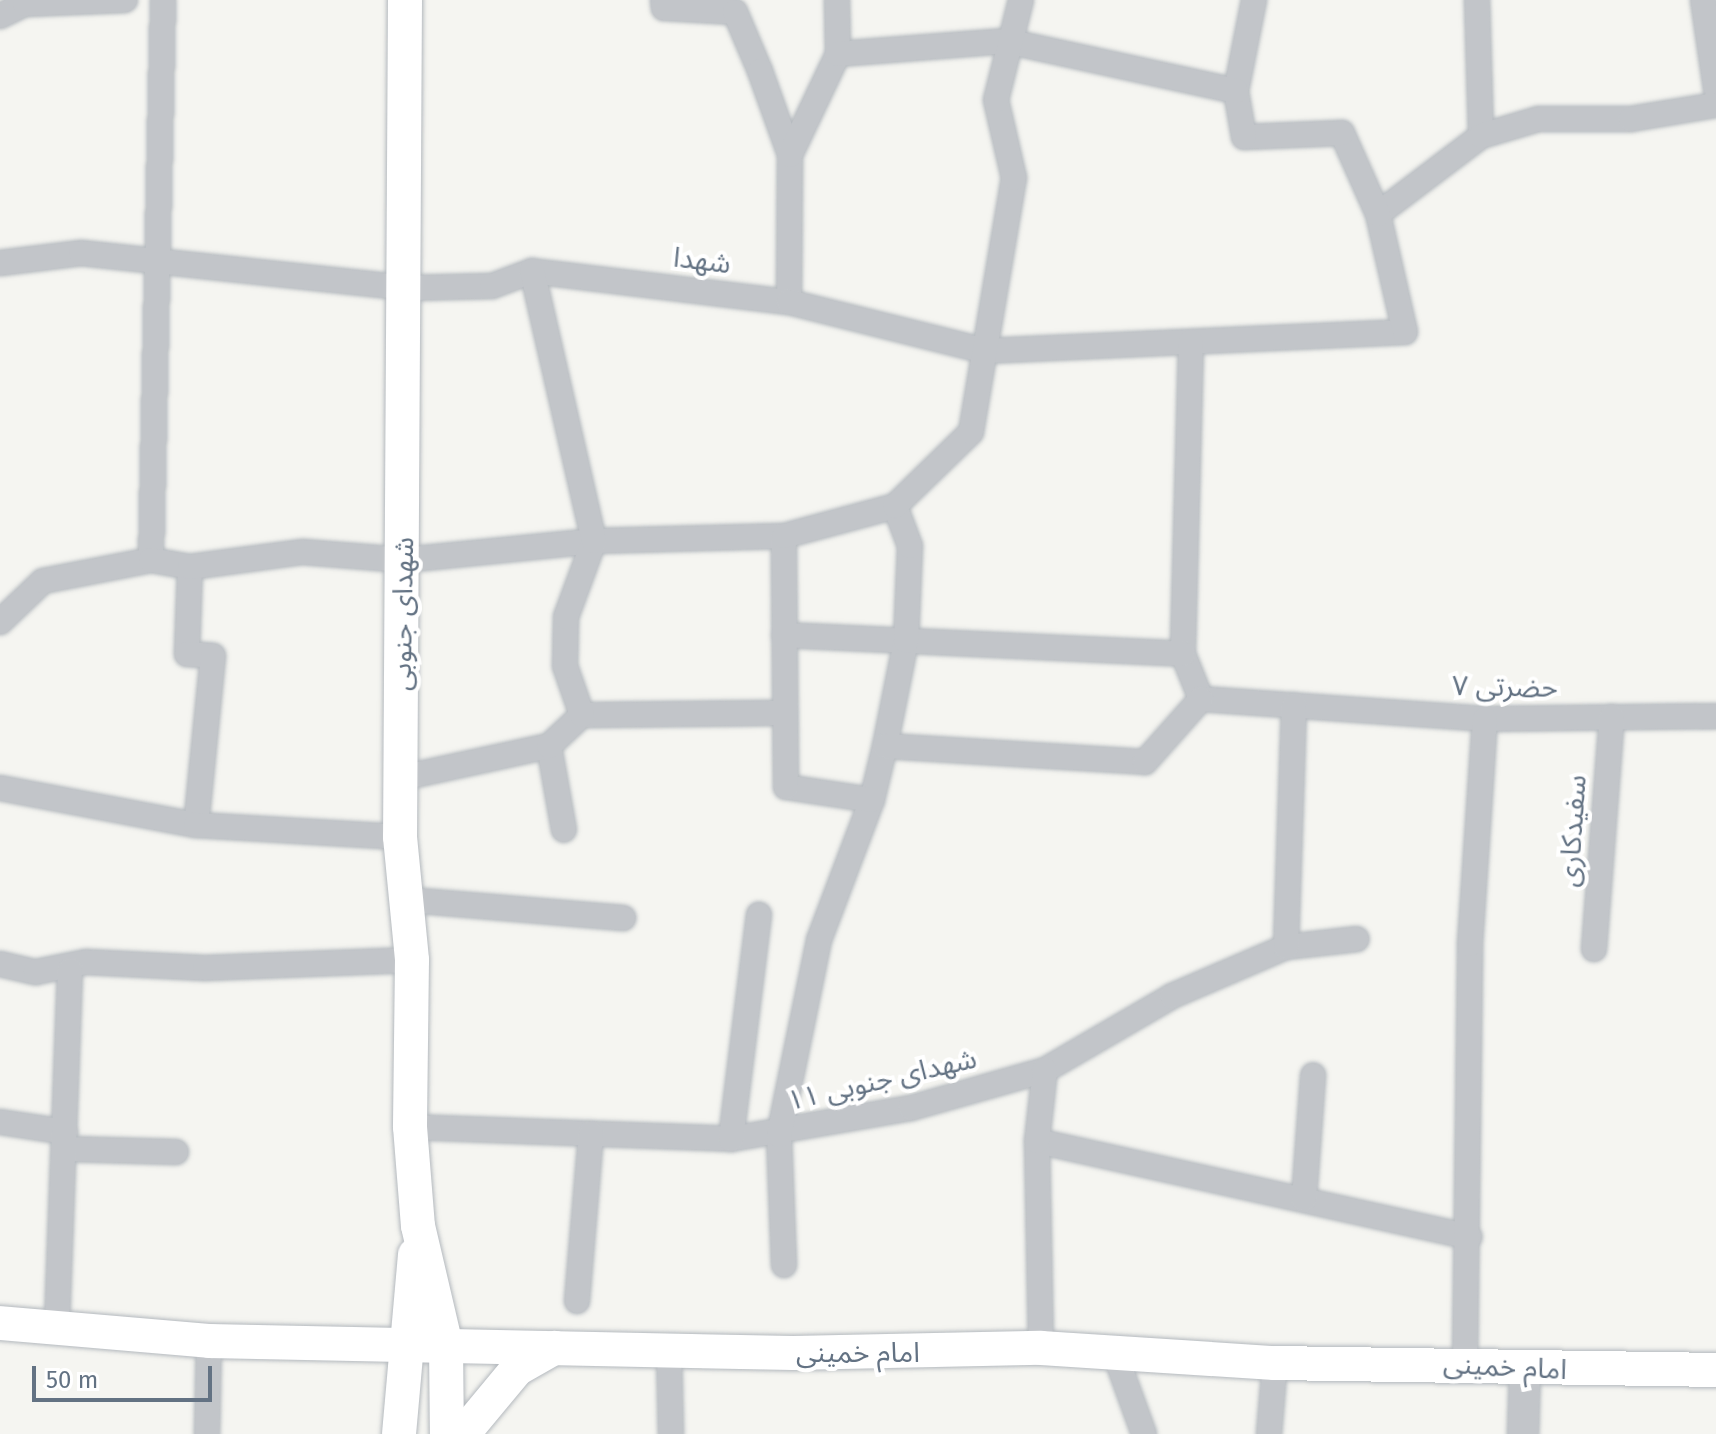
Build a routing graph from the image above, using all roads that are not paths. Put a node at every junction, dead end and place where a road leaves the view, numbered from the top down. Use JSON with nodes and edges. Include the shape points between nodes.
{"nodes":[{"id":1,"x":125,"y":0,"type":"edge"},
{"id":2,"x":163,"y":0,"type":"edge"},
{"id":3,"x":405,"y":0,"type":"edge"},
{"id":4,"x":663,"y":0,"type":"edge"},
{"id":5,"x":837,"y":0,"type":"edge"},
{"id":6,"x":1021,"y":0,"type":"edge"},
{"id":7,"x":1254,"y":0,"type":"edge"},
{"id":8,"x":1477,"y":0,"type":"edge"},
{"id":9,"x":1703,"y":0,"type":"edge"},
{"id":10,"x":90,"y":3,"type":"edge"},
{"id":11,"x":0,"y":16,"type":"edge"},
{"id":12,"x":1006,"y":41,"type":"junction"},
{"id":13,"x":838,"y":54,"type":"junction"},
{"id":14,"x":1716,"y":89,"type":"edge"},
{"id":15,"x":1236,"y":91,"type":"junction"},
{"id":16,"x":1716,"y":105,"type":"edge"},
{"id":17,"x":1481,"y":136,"type":"junction"},
{"id":18,"x":790,"y":155,"type":"junction"},
{"id":19,"x":1378,"y":214,"type":"junction"},
{"id":20,"x":161,"y":261,"type":"junction"},
{"id":21,"x":0,"y":263,"type":"edge"},
{"id":22,"x":532,"y":271,"type":"junction"},
{"id":23,"x":409,"y":288,"type":"junction"},
{"id":24,"x":789,"y":302,"type":"junction"},
{"id":25,"x":1191,"y":342,"type":"junction"},
{"id":26,"x":986,"y":351,"type":"junction"},
{"id":27,"x":895,"y":506,"type":"junction"},
{"id":28,"x":784,"y":536,"type":"junction"},
{"id":29,"x":594,"y":541,"type":"junction"},
{"id":30,"x":151,"y":560,"type":"junction"},
{"id":31,"x":404,"y":560,"type":"junction"},
{"id":32,"x":190,"y":567,"type":"junction"},
{"id":33,"x":0,"y":622,"type":"edge"},
{"id":34,"x":784,"y":635,"type":"junction"},
{"id":35,"x":906,"y":641,"type":"junction"},
{"id":36,"x":1183,"y":654,"type":"junction"},
{"id":37,"x":1201,"y":699,"type":"junction"},
{"id":38,"x":1294,"y":705,"type":"junction"},
{"id":39,"x":780,"y":713,"type":"junction"},
{"id":40,"x":582,"y":715,"type":"junction"},
{"id":41,"x":1716,"y":716,"type":"edge"},
{"id":42,"x":1612,"y":717,"type":"junction"},
{"id":43,"x":1485,"y":719,"type":"junction"},
{"id":44,"x":549,"y":746,"type":"junction"},
{"id":45,"x":885,"y":746,"type":"junction"},
{"id":46,"x":401,"y":778,"type":"junction"},
{"id":47,"x":0,"y":788,"type":"edge"},
{"id":48,"x":872,"y":800,"type":"junction"},
{"id":49,"x":196,"y":825,"type":"junction"},
{"id":50,"x":564,"y":830,"type":"dead end"},
{"id":51,"x":400,"y":837,"type":"junction"},
{"id":52,"x":409,"y":900,"type":"junction"},
{"id":53,"x":759,"y":915,"type":"dead end"},
{"id":54,"x":623,"y":918,"type":"dead end"},
{"id":55,"x":1357,"y":939,"type":"dead end"},
{"id":56,"x":1286,"y":947,"type":"junction"},
{"id":57,"x":1594,"y":949,"type":"dead end"},
{"id":58,"x":412,"y":960,"type":"junction"},
{"id":59,"x":0,"y":964,"type":"edge"},
{"id":60,"x":70,"y":970,"type":"junction"},
{"id":61,"x":1045,"y":1070,"type":"junction"},
{"id":62,"x":1313,"y":1075,"type":"dead end"},
{"id":63,"x":0,"y":1122,"type":"edge"},
{"id":64,"x":410,"y":1127,"type":"junction"},
{"id":65,"x":591,"y":1134,"type":"junction"},
{"id":66,"x":779,"y":1135,"type":"junction"},
{"id":67,"x":731,"y":1139,"type":"junction"},
{"id":68,"x":65,"y":1140,"type":"junction"},
{"id":69,"x":1037,"y":1141,"type":"junction"},
{"id":70,"x":176,"y":1152,"type":"dead end"},
{"id":71,"x":1304,"y":1199,"type":"junction"},
{"id":72,"x":418,"y":1226,"type":"junction"},
{"id":73,"x":1469,"y":1237,"type":"junction"},
{"id":74,"x":784,"y":1265,"type":"dead end"},
{"id":75,"x":577,"y":1301,"type":"dead end"},
{"id":76,"x":0,"y":1323,"type":"edge"},
{"id":77,"x":57,"y":1324,"type":"junction"},
{"id":78,"x":209,"y":1341,"type":"junction"},
{"id":79,"x":406,"y":1344,"type":"junction"},
{"id":80,"x":446,"y":1345,"type":"junction"},
{"id":81,"x":556,"y":1347,"type":"junction"},
{"id":82,"x":1041,"y":1348,"type":"junction"},
{"id":83,"x":669,"y":1349,"type":"junction"},
{"id":84,"x":1115,"y":1354,"type":"junction"},
{"id":85,"x":1275,"y":1363,"type":"junction"},
{"id":86,"x":1465,"y":1363,"type":"junction"},
{"id":87,"x":1525,"y":1370,"type":"junction"},
{"id":88,"x":1716,"y":1370,"type":"edge"},
{"id":89,"x":207,"y":1434,"type":"edge"},
{"id":90,"x":399,"y":1434,"type":"edge"},
{"id":91,"x":447,"y":1434,"type":"edge"},
{"id":92,"x":463,"y":1434,"type":"edge"},
{"id":93,"x":671,"y":1434,"type":"edge"},
{"id":94,"x":1144,"y":1434,"type":"edge"},
{"id":95,"x":1269,"y":1434,"type":"edge"},
{"id":96,"x":1523,"y":1434,"type":"edge"}],
"edges":[{"from":1,"to":10,"type":"street"},
{"from":2,"to":20,"type":"street"},
{"from":3,"to":23,"type":"main road","name":"شهدای جنوبی"},
{"from":4,"to":18,"type":"street","via":[[664,8],[735,12]]},
{"from":5,"to":13,"type":"street"},
{"from":6,"to":12,"type":"street"},
{"from":7,"to":15,"type":"street"},
{"from":8,"to":17,"type":"street"},
{"from":9,"to":14,"type":"street"},
{"from":10,"to":11,"type":"street","via":[[25,4]]},
{"from":12,"to":13,"type":"street"},
{"from":12,"to":15,"type":"street"},
{"from":12,"to":26,"type":"street","via":[[996,100],[1014,178],[995,255]]},
{"from":13,"to":18,"type":"street"},
{"from":15,"to":19,"type":"street","via":[[1244,137],[1342,133]]},
{"from":16,"to":17,"type":"street","via":[[1631,119],[1538,119]]},
{"from":17,"to":19,"type":"street"},
{"from":18,"to":24,"type":"street"},
{"from":19,"to":25,"type":"street","name":"شهدا","via":[[1405,332]]},
{"from":20,"to":21,"type":"street","name":"شهدا","via":[[81,253]]},
{"from":20,"to":23,"type":"street","name":"شهدا"},
{"from":20,"to":30,"type":"street"},
{"from":22,"to":23,"type":"street","name":"شهدا","via":[[492,286]]},
{"from":22,"to":24,"type":"street","name":"شهدا"},
{"from":22,"to":29,"type":"street"},
{"from":23,"to":31,"type":"main road","name":"شهدای جنوبی"},
{"from":24,"to":26,"type":"street","name":"شهدا"},
{"from":25,"to":26,"type":"street","name":"شهدا"},
{"from":25,"to":36,"type":"street"},
{"from":26,"to":27,"type":"street","via":[[971,432]]},
{"from":27,"to":28,"type":"street"},
{"from":27,"to":35,"type":"street","via":[[910,546]]},
{"from":28,"to":29,"type":"street"},
{"from":28,"to":34,"type":"street"},
{"from":29,"to":31,"type":"street"},
{"from":29,"to":40,"type":"street","via":[[566,617],[565,666]]},
{"from":30,"to":32,"type":"street"},
{"from":30,"to":33,"type":"street","via":[[43,581]]},
{"from":31,"to":32,"type":"street","via":[[275,553]]},
{"from":31,"to":46,"type":"main road","name":"شهدای جنوبی"},
{"from":32,"to":49,"type":"street","via":[[187,654],[213,656]]},
{"from":34,"to":35,"type":"street"},
{"from":34,"to":39,"type":"street"},
{"from":35,"to":36,"type":"street"},
{"from":35,"to":45,"type":"street"},
{"from":36,"to":37,"type":"street"},
{"from":37,"to":38,"type":"street","name":"حضرتی ۷"},
{"from":37,"to":45,"type":"street","via":[[1145,762]]},
{"from":38,"to":43,"type":"street","name":"حضرتی ۷"},
{"from":38,"to":56,"type":"street"},
{"from":39,"to":40,"type":"street"},
{"from":39,"to":48,"type":"street","via":[[786,787]]},
{"from":40,"to":44,"type":"street"},
{"from":41,"to":42,"type":"street","name":"حضرتی ۷"},
{"from":42,"to":43,"type":"street","name":"حضرتی ۷"},
{"from":42,"to":57,"type":"street","name":"سفیدکاری"},
{"from":43,"to":73,"type":"street","via":[[1470,944]]},
{"from":44,"to":46,"type":"street"},
{"from":44,"to":50,"type":"street"},
{"from":45,"to":48,"type":"street"},
{"from":46,"to":51,"type":"main road","name":"شهدای جنوبی"},
{"from":47,"to":49,"type":"street"},
{"from":48,"to":66,"type":"street","via":[[819,940]]},
{"from":49,"to":51,"type":"street"},
{"from":51,"to":52,"type":"main road","name":"شهدای جنوبی"},
{"from":52,"to":54,"type":"street"},
{"from":52,"to":58,"type":"main road","name":"شهدای جنوبی"},
{"from":53,"to":67,"type":"street"},
{"from":55,"to":56,"type":"street","name":"۱۱ شهدای جنوبی"},
{"from":56,"to":61,"type":"street","name":"۱۱ شهدای جنوبی","via":[[1172,996]]},
{"from":58,"to":60,"type":"street","via":[[205,968],[86,962]]},
{"from":58,"to":64,"type":"main road","name":"شهدای جنوبی"},
{"from":59,"to":60,"type":"street"},
{"from":60,"to":68,"type":"street"},
{"from":61,"to":66,"type":"street","name":"۱۱ شهدای جنوبی","via":[[911,1108],[826,1118]]},
{"from":61,"to":69,"type":"street"},
{"from":62,"to":71,"type":"street"},
{"from":63,"to":68,"type":"street"},
{"from":64,"to":65,"type":"street","name":"۱۱ شهدای جنوبی"},
{"from":64,"to":72,"type":"main road","name":"شهدای جنوبی"},
{"from":65,"to":67,"type":"street","name":"۱۱ شهدای جنوبی"},
{"from":65,"to":75,"type":"street"},
{"from":66,"to":67,"type":"street","name":"۱۱ شهدای جنوبی"},
{"from":66,"to":74,"type":"street"},
{"from":68,"to":70,"type":"street"},
{"from":68,"to":77,"type":"street"},
{"from":69,"to":71,"type":"street"},
{"from":69,"to":82,"type":"street"},
{"from":71,"to":73,"type":"street"},
{"from":72,"to":79,"type":"main road","name":"شهدای جنوبی"},
{"from":72,"to":80,"type":"main road","name":"شهدای جنوبی"},
{"from":73,"to":86,"type":"street"},
{"from":76,"to":77,"type":"main road","name":"امام خمینی"},
{"from":77,"to":78,"type":"main road","name":"امام خمینی"},
{"from":78,"to":79,"type":"main road","name":"امام خمینی"},
{"from":78,"to":89,"type":"street"},
{"from":79,"to":80,"type":"main road","name":"امام خمینی"},
{"from":79,"to":90,"type":"main road","name":"شهدای جنوبی"},
{"from":80,"to":81,"type":"main road","name":"امام خمینی"},
{"from":80,"to":91,"type":"main road","name":"شهدای جنوبی"},
{"from":81,"to":83,"type":"main road","name":"امام خمینی"},
{"from":81,"to":92,"type":"main road","via":[[517,1369]]},
{"from":82,"to":83,"type":"main road","name":"امام خمینی"},
{"from":82,"to":84,"type":"main road","name":"امام خمینی"},
{"from":83,"to":93,"type":"street"},
{"from":84,"to":85,"type":"main road","name":"امام خمینی"},
{"from":84,"to":94,"type":"street"},
{"from":85,"to":86,"type":"main road","name":"امام خمینی"},
{"from":85,"to":95,"type":"street"},
{"from":86,"to":87,"type":"main road","name":"امام خمینی"},
{"from":87,"to":88,"type":"main road","name":"امام خمینی"},
{"from":87,"to":96,"type":"street"}]}
